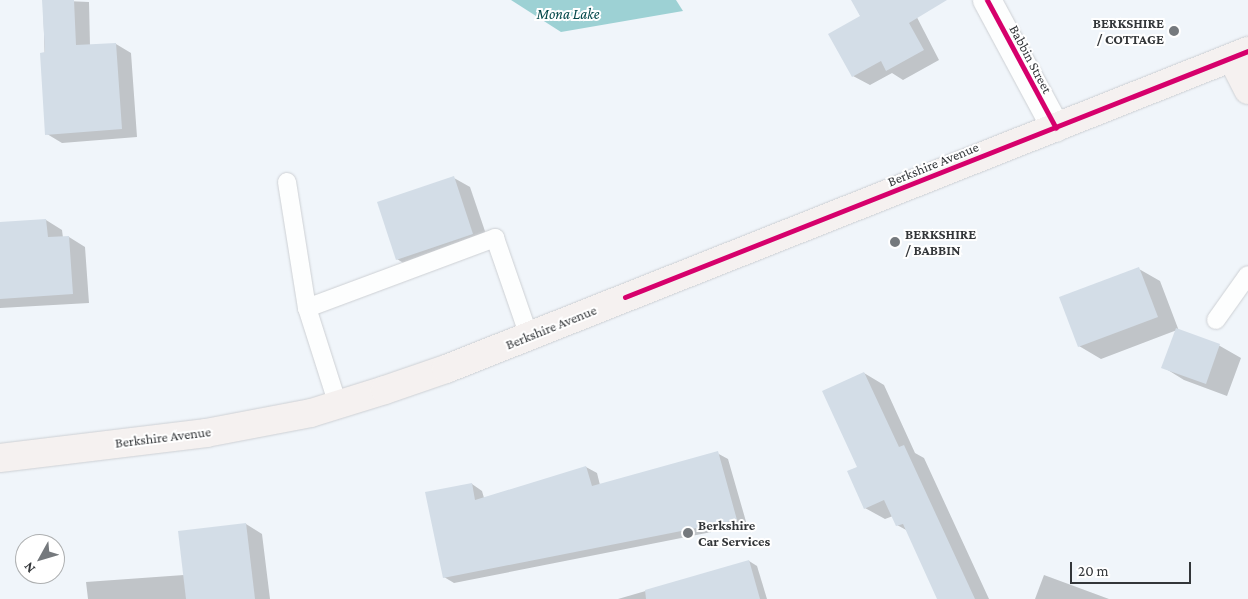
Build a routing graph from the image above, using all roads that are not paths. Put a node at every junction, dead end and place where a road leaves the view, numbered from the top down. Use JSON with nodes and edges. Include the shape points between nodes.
{"nodes":[{"id":1,"x":987,"y":0,"type":"edge"},
{"id":2,"x":1240,"y":54,"type":"edge"},
{"id":3,"x":1248,"y":90,"type":"edge"},
{"id":4,"x":1056,"y":128,"type":"junction"},
{"id":5,"x":287,"y":182,"type":"dead end"},
{"id":6,"x":1248,"y":275,"type":"edge"},
{"id":7,"x":307,"y":308,"type":"junction"},
{"id":8,"x":1216,"y":320,"type":"dead end"},
{"id":9,"x":529,"y":336,"type":"junction"},
{"id":10,"x":338,"y":405,"type":"junction"},
{"id":11,"x":0,"y":458,"type":"edge"}],
"edges":[{"from":1,"to":4,"type":"street","name":"Babbin Street"},
{"from":2,"to":3,"type":"main road"},
{"from":2,"to":4,"type":"main road","name":"Berkshire Avenue"},
{"from":4,"to":9,"type":"main road","name":"Berkshire Avenue"},
{"from":5,"to":7,"type":"lane"},
{"from":6,"to":8,"type":"lane"},
{"from":7,"to":9,"type":"lane","via":[[495,238]]},
{"from":7,"to":10,"type":"lane"},
{"from":9,"to":10,"type":"main road","name":"Berkshire Avenue","via":[[446,369]]},
{"from":10,"to":11,"type":"main road","name":"Berkshire Avenue","via":[[206,433]]}]}
